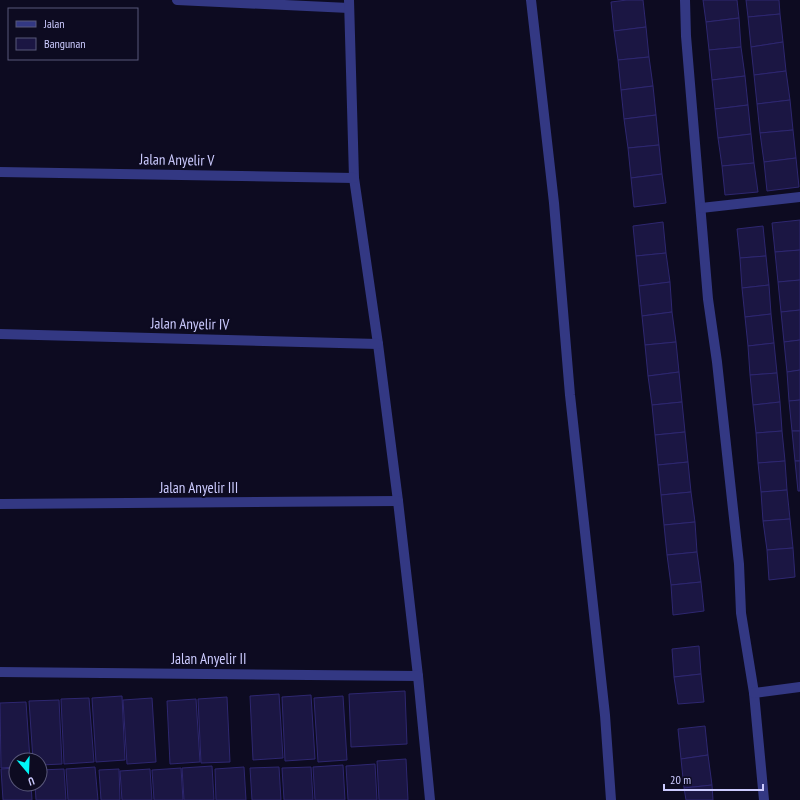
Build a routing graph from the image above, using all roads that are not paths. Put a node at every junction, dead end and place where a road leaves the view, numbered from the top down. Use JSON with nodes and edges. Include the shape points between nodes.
{"nodes":[{"id":1,"x":177,"y":0,"type":"edge"},
{"id":2,"x":531,"y":0,"type":"edge"},
{"id":3,"x":685,"y":0,"type":"edge"},
{"id":4,"x":349,"y":4,"type":"edge"},
{"id":5,"x":0,"y":172,"type":"edge"},
{"id":6,"x":354,"y":178,"type":"junction"},
{"id":7,"x":800,"y":198,"type":"edge"},
{"id":8,"x":701,"y":208,"type":"junction"},
{"id":9,"x":0,"y":334,"type":"edge"},
{"id":10,"x":378,"y":344,"type":"junction"},
{"id":11,"x":398,"y":501,"type":"junction"},
{"id":12,"x":0,"y":504,"type":"edge"},
{"id":13,"x":0,"y":672,"type":"edge"},
{"id":14,"x":418,"y":676,"type":"junction"},
{"id":15,"x":800,"y":687,"type":"edge"},
{"id":16,"x":754,"y":693,"type":"junction"},
{"id":17,"x":430,"y":800,"type":"edge"},
{"id":18,"x":611,"y":800,"type":"edge"},
{"id":19,"x":764,"y":800,"type":"edge"}],
"edges":[{"from":1,"to":4,"type":"street"},
{"from":2,"to":18,"type":"street","via":[[554,203],[570,395],[605,715]]},
{"from":3,"to":8,"type":"street"},
{"from":4,"to":6,"type":"street"},
{"from":5,"to":6,"type":"street","name":"Jalan Anyelir V"},
{"from":6,"to":10,"type":"street"},
{"from":7,"to":8,"type":"street"},
{"from":8,"to":16,"type":"street","via":[[708,299],[739,564],[741,613]]},
{"from":9,"to":10,"type":"street","name":"Jalan Anyelir IV"},
{"from":10,"to":11,"type":"street"},
{"from":11,"to":12,"type":"street","name":"Jalan Anyelir III"},
{"from":11,"to":14,"type":"street"},
{"from":13,"to":14,"type":"street","name":"Jalan Anyelir II"},
{"from":14,"to":17,"type":"street"},
{"from":15,"to":16,"type":"street"},
{"from":16,"to":19,"type":"street"}]}
